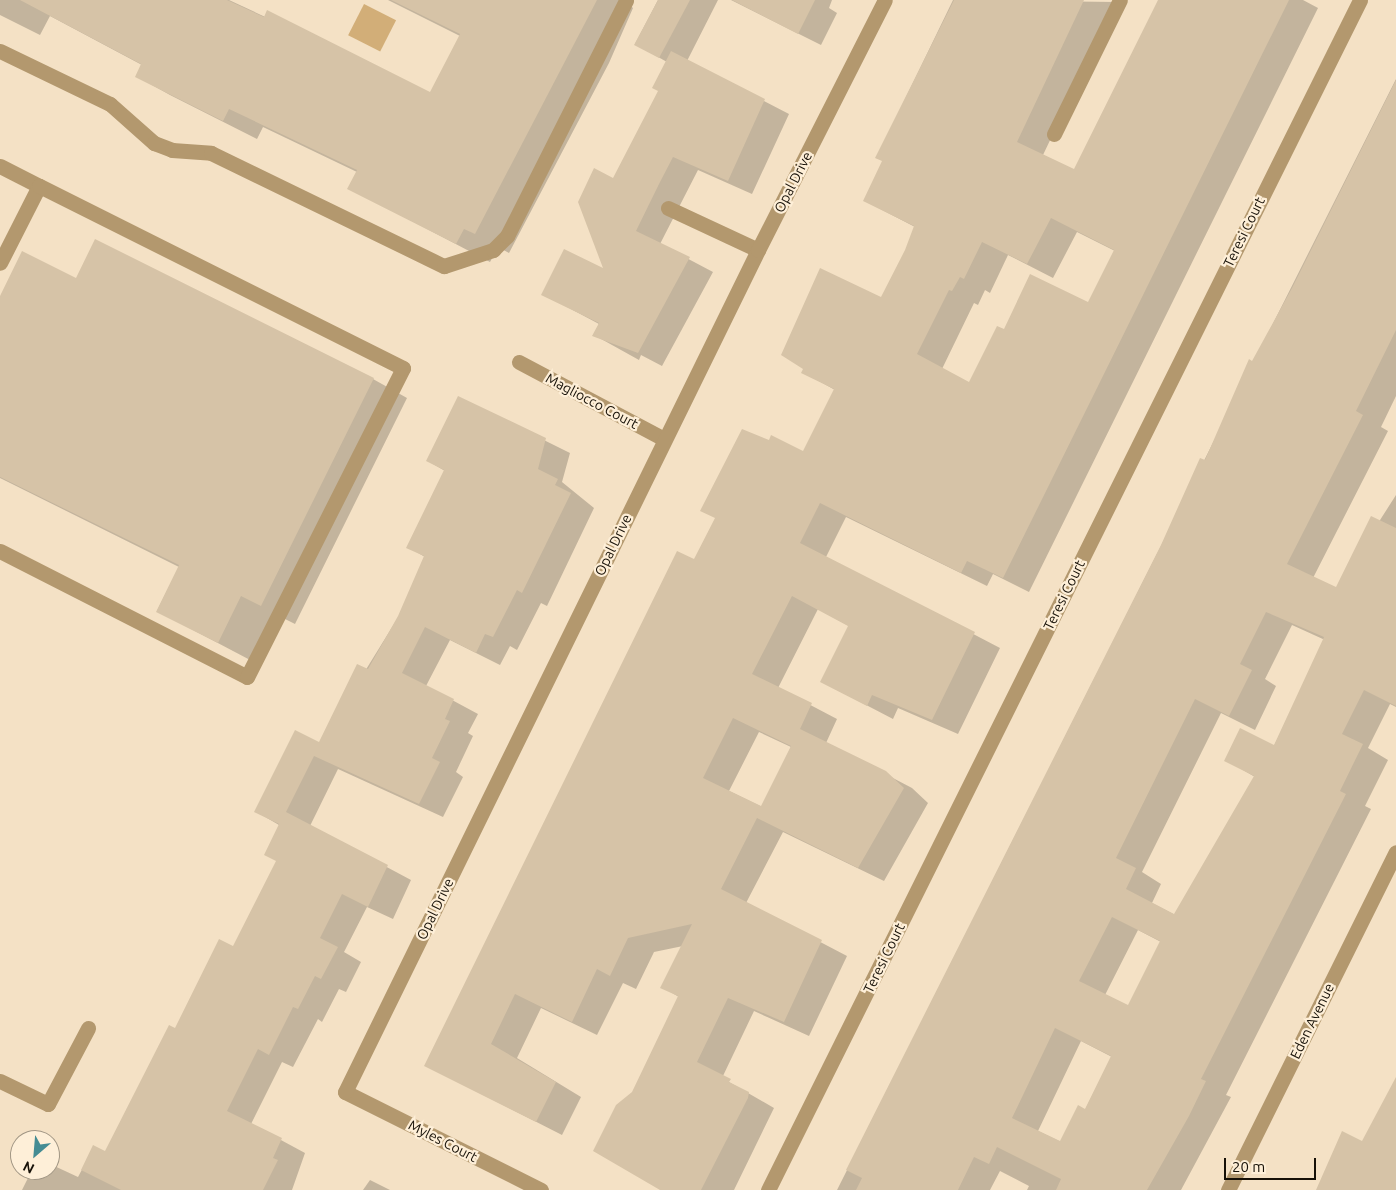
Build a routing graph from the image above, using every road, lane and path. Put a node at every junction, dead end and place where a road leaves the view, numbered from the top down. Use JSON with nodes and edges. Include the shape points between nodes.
{"nodes":[{"id":1,"x":626,"y":0,"type":"edge"},
{"id":2,"x":885,"y":0,"type":"edge"},
{"id":3,"x":1120,"y":0,"type":"edge"},
{"id":4,"x":1360,"y":0,"type":"edge"},
{"id":5,"x":0,"y":51,"type":"edge"},
{"id":6,"x":1054,"y":134,"type":"dead end"},
{"id":7,"x":0,"y":166,"type":"edge"},
{"id":8,"x":39,"y":186,"type":"junction"},
{"id":9,"x":668,"y":208,"type":"dead end"},
{"id":10,"x":758,"y":250,"type":"junction"},
{"id":11,"x":0,"y":263,"type":"edge"},
{"id":12,"x":519,"y":362,"type":"dead end"},
{"id":13,"x":664,"y":439,"type":"junction"},
{"id":14,"x":0,"y":551,"type":"edge"},
{"id":15,"x":1395,"y":858,"type":"edge"},
{"id":16,"x":88,"y":1028,"type":"dead end"},
{"id":17,"x":0,"y":1081,"type":"edge"},
{"id":18,"x":345,"y":1092,"type":"joint"},
{"id":19,"x":541,"y":1190,"type":"edge"},
{"id":20,"x":768,"y":1190,"type":"edge"},
{"id":21,"x":1228,"y":1190,"type":"edge"}],
"edges":[{"from":1,"to":5,"type":"street","via":[[506,236],[493,250],[444,266],[211,153],[172,150],[154,143],[110,104]]},
{"from":2,"to":10,"type":"street","name":"Opal Drive"},
{"from":3,"to":6,"type":"street"},
{"from":4,"to":20,"type":"street","name":"Teresi Court"},
{"from":7,"to":8,"type":"street"},
{"from":8,"to":11,"type":"street"},
{"from":8,"to":14,"type":"street","via":[[402,368],[247,677]]},
{"from":9,"to":10,"type":"street"},
{"from":10,"to":13,"type":"street","name":"Opal Drive"},
{"from":12,"to":13,"type":"street","name":"Magliocco Court"},
{"from":13,"to":18,"type":"street","name":"Opal Drive"},
{"from":15,"to":21,"type":"street","name":"Eden Avenue"},
{"from":16,"to":17,"type":"street","via":[[48,1104]]},
{"from":18,"to":19,"type":"street","name":"Myles Court"}]}
